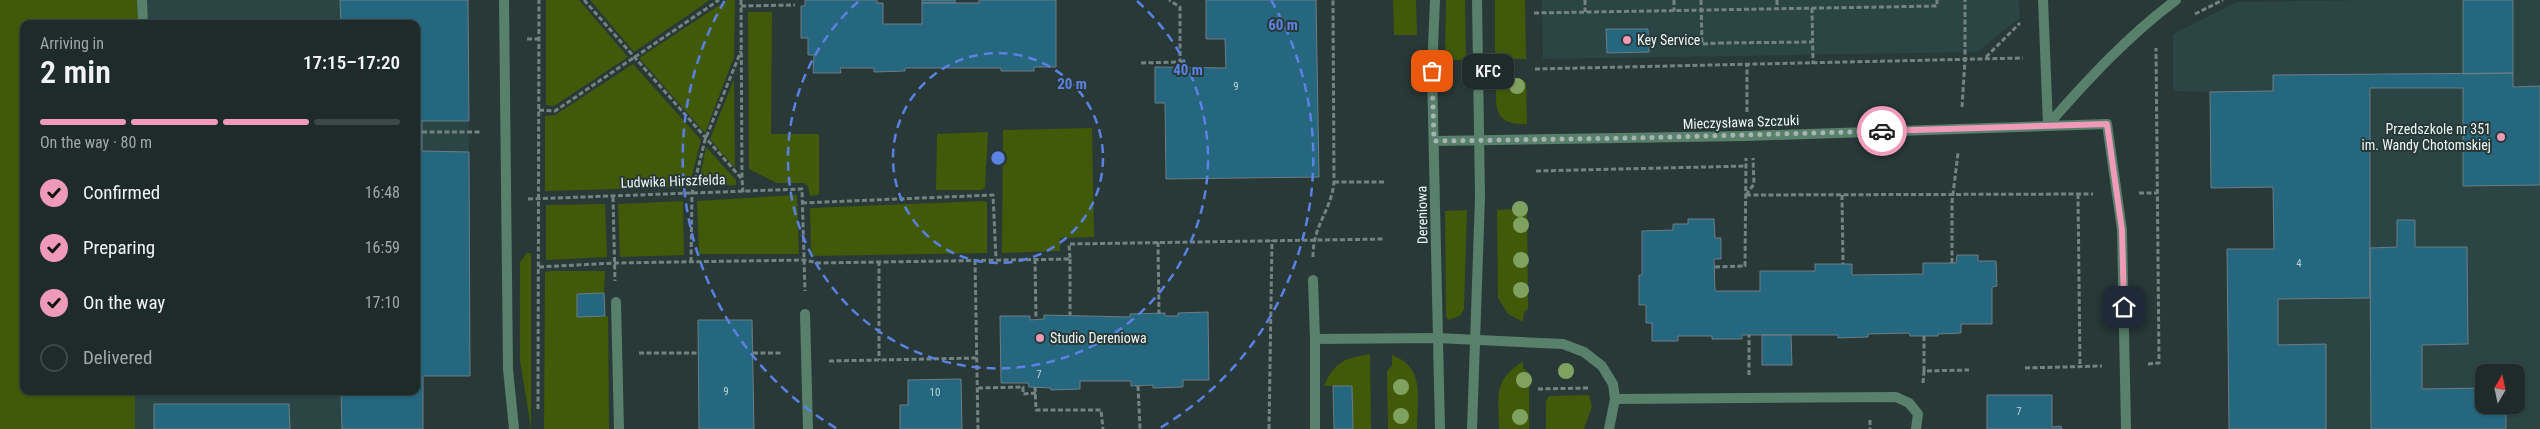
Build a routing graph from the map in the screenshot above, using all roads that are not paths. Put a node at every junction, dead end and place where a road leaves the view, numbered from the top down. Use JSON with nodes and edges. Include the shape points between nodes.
{"nodes":[{"id":1,"x":142,"y":0,"type":"edge"},
{"id":2,"x":504,"y":0,"type":"edge"},
{"id":3,"x":1435,"y":0,"type":"edge"},
{"id":4,"x":1477,"y":0,"type":"edge"},
{"id":5,"x":2043,"y":0,"type":"edge"},
{"id":6,"x":2176,"y":0,"type":"edge"},
{"id":7,"x":142,"y":20,"type":"edge"},
{"id":8,"x":2048,"y":124,"type":"junction"},
{"id":9,"x":1479,"y":140,"type":"junction"},
{"id":10,"x":1434,"y":141,"type":"junction"},
{"id":11,"x":1313,"y":280,"type":"road end"},
{"id":12,"x":616,"y":302,"type":"road end"},
{"id":13,"x":806,"y":314,"type":"road end"},
{"id":14,"x":1437,"y":338,"type":"junction"},
{"id":15,"x":1315,"y":339,"type":"junction"},
{"id":16,"x":1476,"y":339,"type":"junction"},
{"id":17,"x":1615,"y":399,"type":"junction"},
{"id":18,"x":514,"y":429,"type":"edge"},
{"id":19,"x":618,"y":429,"type":"edge"},
{"id":20,"x":808,"y":429,"type":"edge"},
{"id":21,"x":1315,"y":429,"type":"edge"},
{"id":22,"x":1440,"y":429,"type":"edge"},
{"id":23,"x":1472,"y":429,"type":"edge"},
{"id":24,"x":1609,"y":429,"type":"edge"},
{"id":25,"x":1916,"y":429,"type":"edge"},
{"id":26,"x":2126,"y":429,"type":"edge"}],
"edges":[{"from":1,"to":7,"type":"street"},
{"from":2,"to":18,"type":"street","via":[[508,368]]},
{"from":3,"to":10,"type":"street","name":"Dereniowa"},
{"from":4,"to":9,"type":"street"},
{"from":5,"to":8,"type":"street"},
{"from":6,"to":8,"type":"street","via":[[2156,15]]},
{"from":8,"to":9,"type":"street","name":"Mieczysława Szczuki","via":[[1756,136]]},
{"from":8,"to":26,"type":"street","name":"Mieczysława Szczuki","via":[[2107,124],[2122,230]]},
{"from":9,"to":10,"type":"street","name":"Mieczysława Szczuki"},
{"from":9,"to":16,"type":"street"},
{"from":10,"to":14,"type":"street","name":"Dereniowa"},
{"from":11,"to":15,"type":"street"},
{"from":12,"to":19,"type":"street"},
{"from":13,"to":20,"type":"street"},
{"from":14,"to":15,"type":"street"},
{"from":14,"to":16,"type":"street"},
{"from":14,"to":22,"type":"street","name":"Dereniowa"},
{"from":15,"to":21,"type":"street"},
{"from":16,"to":17,"type":"street","via":[[1563,344],[1584,352],[1602,366],[1613,384]]},
{"from":16,"to":23,"type":"street"},
{"from":17,"to":24,"type":"street"},
{"from":17,"to":25,"type":"street","via":[[1896,397],[1909,403],[1918,414]]}]}
